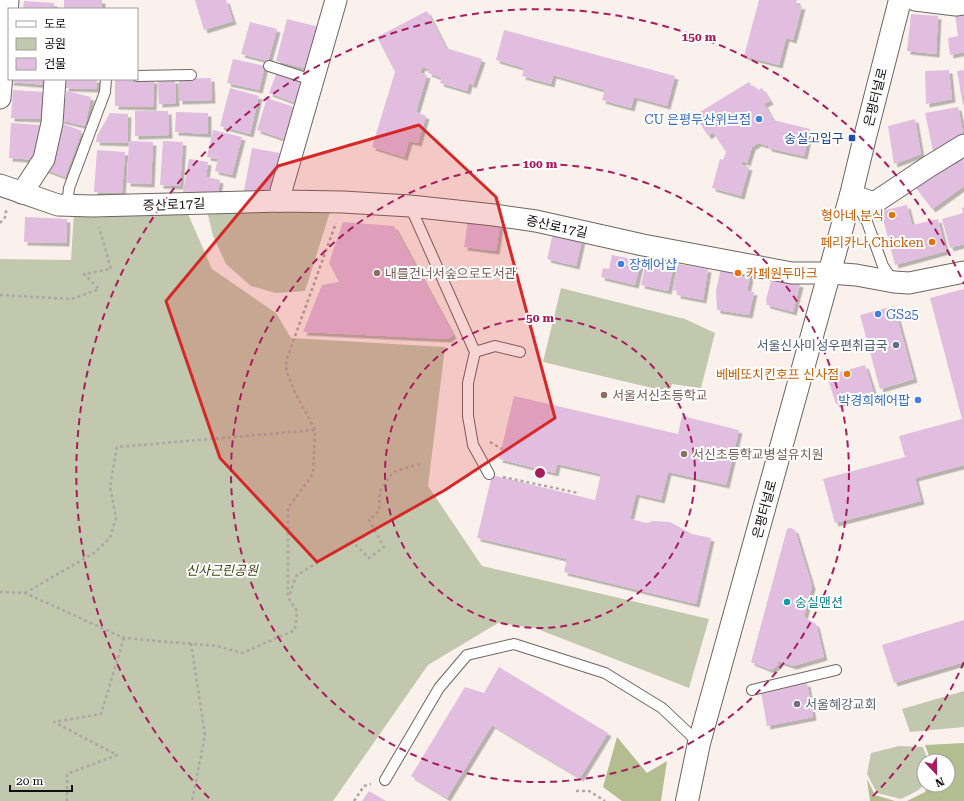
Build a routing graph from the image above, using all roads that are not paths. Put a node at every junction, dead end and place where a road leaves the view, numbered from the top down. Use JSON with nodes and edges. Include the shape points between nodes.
{"nodes":[{"id":1,"x":8,"y":0,"type":"edge"},
{"id":2,"x":336,"y":0,"type":"edge"},
{"id":3,"x":900,"y":0,"type":"edge"},
{"id":4,"x":915,"y":0,"type":"edge"},
{"id":5,"x":964,"y":4,"type":"edge"},
{"id":6,"x":7,"y":35,"type":"edge"},
{"id":7,"x":269,"y":66,"type":"dead end"},
{"id":8,"x":191,"y":75,"type":"dead end"},
{"id":9,"x":138,"y":76,"type":"edge"},
{"id":10,"x":315,"y":76,"type":"junction"},
{"id":11,"x":55,"y":80,"type":"edge"},
{"id":12,"x":106,"y":80,"type":"edge"},
{"id":13,"x":0,"y":98,"type":"edge"},
{"id":14,"x":964,"y":145,"type":"edge"},
{"id":15,"x":0,"y":185,"type":"edge"},
{"id":16,"x":22,"y":193,"type":"junction"},
{"id":17,"x":851,"y":195,"type":"junction"},
{"id":18,"x":280,"y":201,"type":"junction"},
{"id":19,"x":67,"y":206,"type":"junction"},
{"id":20,"x":410,"y":206,"type":"junction"},
{"id":21,"x":964,"y":272,"type":"edge"},
{"id":22,"x":830,"y":273,"type":"junction"},
{"id":23,"x":894,"y":282,"type":"junction"},
{"id":24,"x":475,"y":352,"type":"junction"},
{"id":25,"x":520,"y":352,"type":"dead end"},
{"id":26,"x":489,"y":474,"type":"road end"},
{"id":27,"x":836,"y":670,"type":"dead end"},
{"id":28,"x":752,"y":690,"type":"dead end"},
{"id":29,"x":699,"y":744,"type":"junction"},
{"id":30,"x":385,"y":780,"type":"road end"},
{"id":31,"x":687,"y":801,"type":"edge"}],
"edges":[{"from":1,"to":6,"type":"street"},
{"from":2,"to":10,"type":"street"},
{"from":3,"to":17,"type":"main road","name":"은평터널로"},
{"from":4,"to":5,"type":"street"},
{"from":6,"to":13,"type":"street"},
{"from":7,"to":10,"type":"lane","via":[[303,77]]},
{"from":8,"to":9,"type":"lane"},
{"from":10,"to":18,"type":"street"},
{"from":11,"to":16,"type":"street","via":[[52,124],[44,159]]},
{"from":12,"to":19,"type":"lane","via":[[105,92],[69,188]]},
{"from":14,"to":17,"type":"street","via":[[874,204]]},
{"from":15,"to":16,"type":"street","name":"증산로17길"},
{"from":16,"to":19,"type":"street","name":"증산로17길"},
{"from":17,"to":22,"type":"main road","name":"은평터널로"},
{"from":17,"to":23,"type":"lane","via":[[867,222],[882,266]]},
{"from":18,"to":19,"type":"street","name":"증산로17길"},
{"from":18,"to":20,"type":"street","name":"증산로17길"},
{"from":20,"to":22,"type":"street","name":"증산로17길","via":[[536,221],[643,245],[792,273]]},
{"from":20,"to":24,"type":"lane"},
{"from":21,"to":23,"type":"street","name":"증산로17길","via":[[909,283]]},
{"from":22,"to":23,"type":"street","name":"증산로17길"},
{"from":22,"to":29,"type":"main road","name":"은평터널로"},
{"from":24,"to":25,"type":"lane","via":[[494,346]]},
{"from":24,"to":26,"type":"lane","via":[[468,383],[468,416],[473,445]]},
{"from":27,"to":28,"type":"lane"},
{"from":29,"to":30,"type":"lane","via":[[662,708],[605,673],[514,644],[467,655],[439,688]]},
{"from":29,"to":31,"type":"main road","name":"은평터널로"}]}
